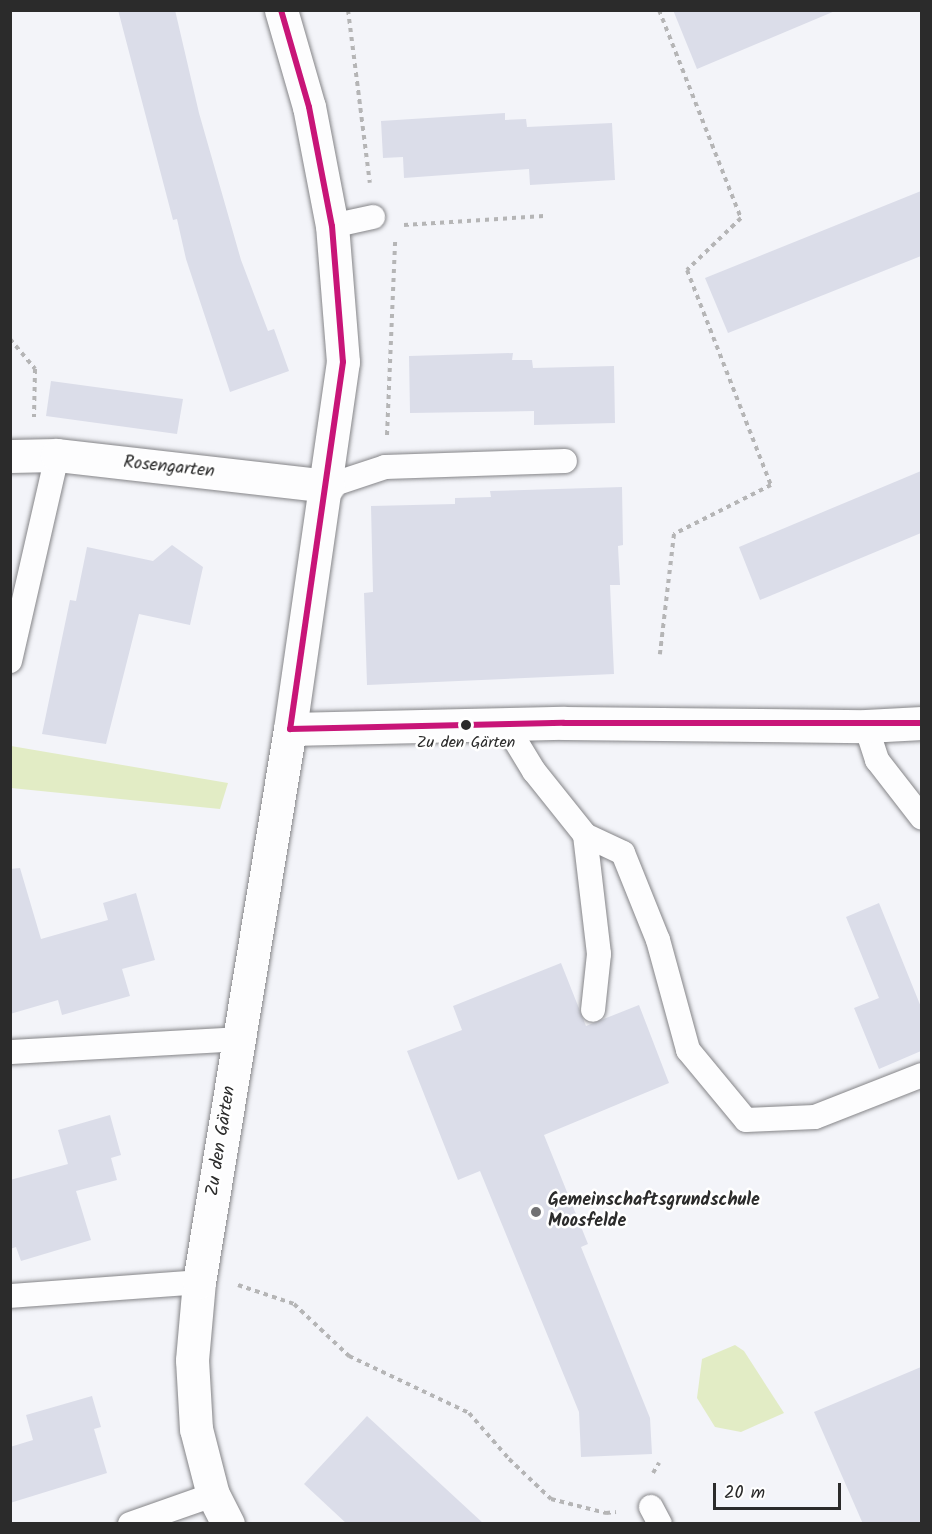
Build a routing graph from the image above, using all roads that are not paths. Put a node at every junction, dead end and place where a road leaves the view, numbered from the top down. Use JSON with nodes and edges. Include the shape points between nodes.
{"nodes":[{"id":1,"x":281,"y":10,"type":"edge"},
{"id":2,"x":382,"y":221,"type":"road end"},
{"id":3,"x":332,"y":226,"type":"junction"},
{"id":4,"x":34,"y":455,"type":"edge"},
{"id":5,"x":566,"y":461,"type":"dead end"},
{"id":6,"x":328,"y":486,"type":"junction"},
{"id":7,"x":10,"y":661,"type":"edge"},
{"id":8,"x":921,"y":723,"type":"edge"},
{"id":9,"x":506,"y":725,"type":"junction"},
{"id":10,"x":866,"y":726,"type":"junction"},
{"id":11,"x":290,"y":729,"type":"junction"},
{"id":12,"x":921,"y":818,"type":"edge"},
{"id":13,"x":585,"y":835,"type":"junction"},
{"id":14,"x":593,"y":1010,"type":"dead end"},
{"id":15,"x":239,"y":1039,"type":"junction"},
{"id":16,"x":10,"y":1052,"type":"edge"},
{"id":17,"x":921,"y":1075,"type":"edge"},
{"id":18,"x":199,"y":1282,"type":"junction"},
{"id":19,"x":10,"y":1296,"type":"edge"},
{"id":20,"x":213,"y":1495,"type":"junction"},
{"id":21,"x":130,"y":1524,"type":"edge"},
{"id":22,"x":228,"y":1524,"type":"edge"}],
"edges":[{"from":1,"to":3,"type":"street","name":"Zu den Gärten","via":[[309,107]]},
{"from":2,"to":3,"type":"lane"},
{"from":3,"to":6,"type":"street","name":"Zu den Gärten","via":[[343,362]]},
{"from":4,"to":6,"type":"street","name":"Rosengarten"},
{"from":4,"to":7,"type":"lane"},
{"from":5,"to":6,"type":"lane","via":[[385,466]]},
{"from":6,"to":11,"type":"street","name":"Zu den Gärten"},
{"from":8,"to":10,"type":"street"},
{"from":9,"to":10,"type":"street"},
{"from":9,"to":11,"type":"street"},
{"from":9,"to":13,"type":"lane","via":[[534,771]]},
{"from":10,"to":12,"type":"lane","via":[[877,760]]},
{"from":11,"to":15,"type":"street","name":"Zu den Gärten"},
{"from":13,"to":14,"type":"lane","via":[[599,954]]},
{"from":13,"to":17,"type":"lane","via":[[623,853],[658,940],[688,1050],[746,1120],[815,1117]]},
{"from":15,"to":16,"type":"lane"},
{"from":15,"to":18,"type":"street","name":"Zu den Gärten"},
{"from":18,"to":19,"type":"lane"},
{"from":18,"to":20,"type":"street","name":"Zu den Gärten","via":[[192,1360],[196,1429]]},
{"from":20,"to":21,"type":"lane"},
{"from":20,"to":22,"type":"street","name":"Zu den Gärten"}]}
